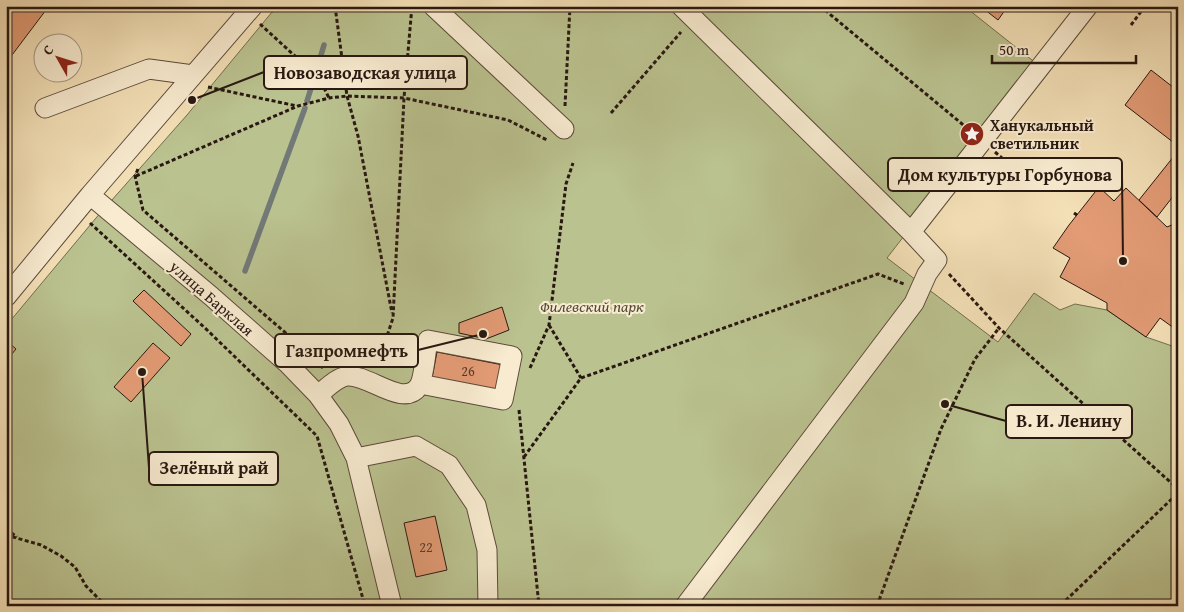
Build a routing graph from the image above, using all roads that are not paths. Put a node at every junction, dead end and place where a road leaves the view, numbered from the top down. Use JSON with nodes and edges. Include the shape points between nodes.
{"nodes":[{"id":1,"x":253,"y":6,"type":"edge"},
{"id":2,"x":433,"y":6,"type":"edge"},
{"id":3,"x":1088,"y":6,"type":"edge"},
{"id":4,"x":687,"y":12,"type":"edge"},
{"id":5,"x":202,"y":78,"type":"junction"},
{"id":6,"x":45,"y":108,"type":"dead end"},
{"id":7,"x":558,"y":136,"type":"road end"},
{"id":8,"x":90,"y":195,"type":"junction"},
{"id":9,"x":911,"y":232,"type":"junction"},
{"id":10,"x":6,"y":297,"type":"edge"},
{"id":11,"x":420,"y":384,"type":"junction"},
{"id":12,"x":318,"y":396,"type":"junction"},
{"id":13,"x":356,"y":458,"type":"junction"},
{"id":14,"x":392,"y":606,"type":"edge"},
{"id":15,"x":488,"y":606,"type":"edge"},
{"id":16,"x":685,"y":606,"type":"edge"}],
"edges":[{"from":1,"to":5,"type":"street"},
{"from":2,"to":7,"type":"street"},
{"from":3,"to":9,"type":"street"},
{"from":4,"to":9,"type":"street"},
{"from":5,"to":6,"type":"street","via":[[149,69]]},
{"from":5,"to":8,"type":"street"},
{"from":8,"to":10,"type":"street"},
{"from":8,"to":12,"type":"street","name":"улица Барклая","via":[[211,296],[288,364]]},
{"from":9,"to":16,"type":"street","via":[[937,260],[914,303]]},
{"from":11,"to":11,"type":"street","via":[[428,340],[512,356],[503,400]]},
{"from":11,"to":12,"type":"street","via":[[412,393],[404,395],[346,376],[335,380]]},
{"from":12,"to":13,"type":"street","name":"улица Барклая","via":[[339,424]]},
{"from":13,"to":14,"type":"street","name":"улица Барклая"},
{"from":13,"to":15,"type":"street","via":[[416,446],[449,465],[476,505],[487,550]]}]}
